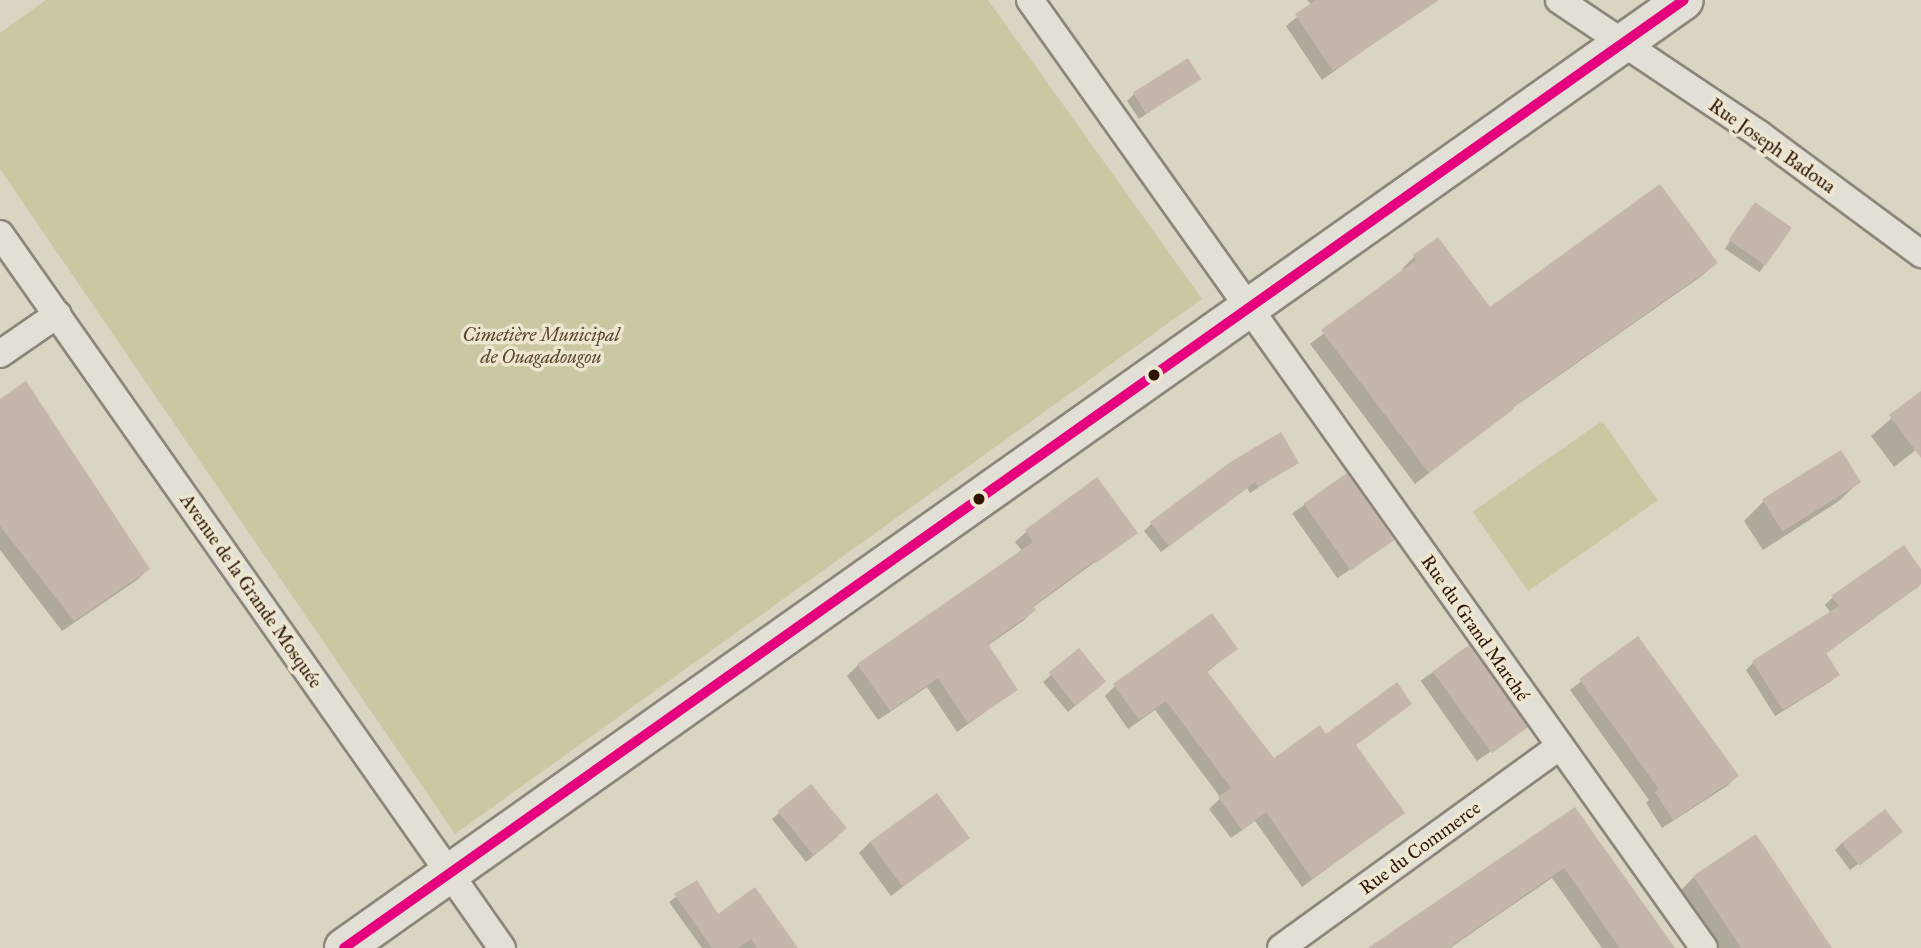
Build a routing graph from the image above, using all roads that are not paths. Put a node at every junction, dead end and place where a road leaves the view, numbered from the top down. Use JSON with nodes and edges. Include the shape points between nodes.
{"nodes":[{"id":1,"x":1030,"y":0,"type":"edge"},
{"id":2,"x":1559,"y":0,"type":"edge"},
{"id":3,"x":1684,"y":0,"type":"edge"},
{"id":4,"x":1620,"y":43,"type":"junction"},
{"id":5,"x":0,"y":234,"type":"edge"},
{"id":6,"x":1921,"y":254,"type":"edge"},
{"id":7,"x":1250,"y":306,"type":"junction"},
{"id":8,"x":58,"y":314,"type":"junction"},
{"id":9,"x":0,"y":354,"type":"edge"},
{"id":10,"x":1559,"y":747,"type":"junction"},
{"id":11,"x":449,"y":874,"type":"junction"},
{"id":12,"x":344,"y":948,"type":"edge"},
{"id":13,"x":502,"y":948,"type":"edge"},
{"id":14,"x":1281,"y":948,"type":"edge"},
{"id":15,"x":1704,"y":948,"type":"edge"}],
"edges":[{"from":1,"to":7,"type":"street","name":"Rue du Grand Marché"},
{"from":2,"to":4,"type":"street","name":"Rue Joseph Badoua"},
{"from":3,"to":4,"type":"main road"},
{"from":4,"to":6,"type":"street","name":"Rue Joseph Badoua","via":[[1759,134]]},
{"from":4,"to":7,"type":"main road"},
{"from":5,"to":8,"type":"street","name":"Avenue de la Grande Mosquée"},
{"from":7,"to":10,"type":"street","name":"Rue du Grand Marché"},
{"from":7,"to":11,"type":"main road"},
{"from":8,"to":9,"type":"street"},
{"from":8,"to":11,"type":"street","name":"Avenue de la Grande Mosquée"},
{"from":10,"to":14,"type":"street","name":"Rue du Commerce"},
{"from":10,"to":15,"type":"street","name":"Rue du Grand Marché"},
{"from":11,"to":12,"type":"main road"},
{"from":11,"to":13,"type":"street","name":"Avenue de la Grande Mosquée"}]}
